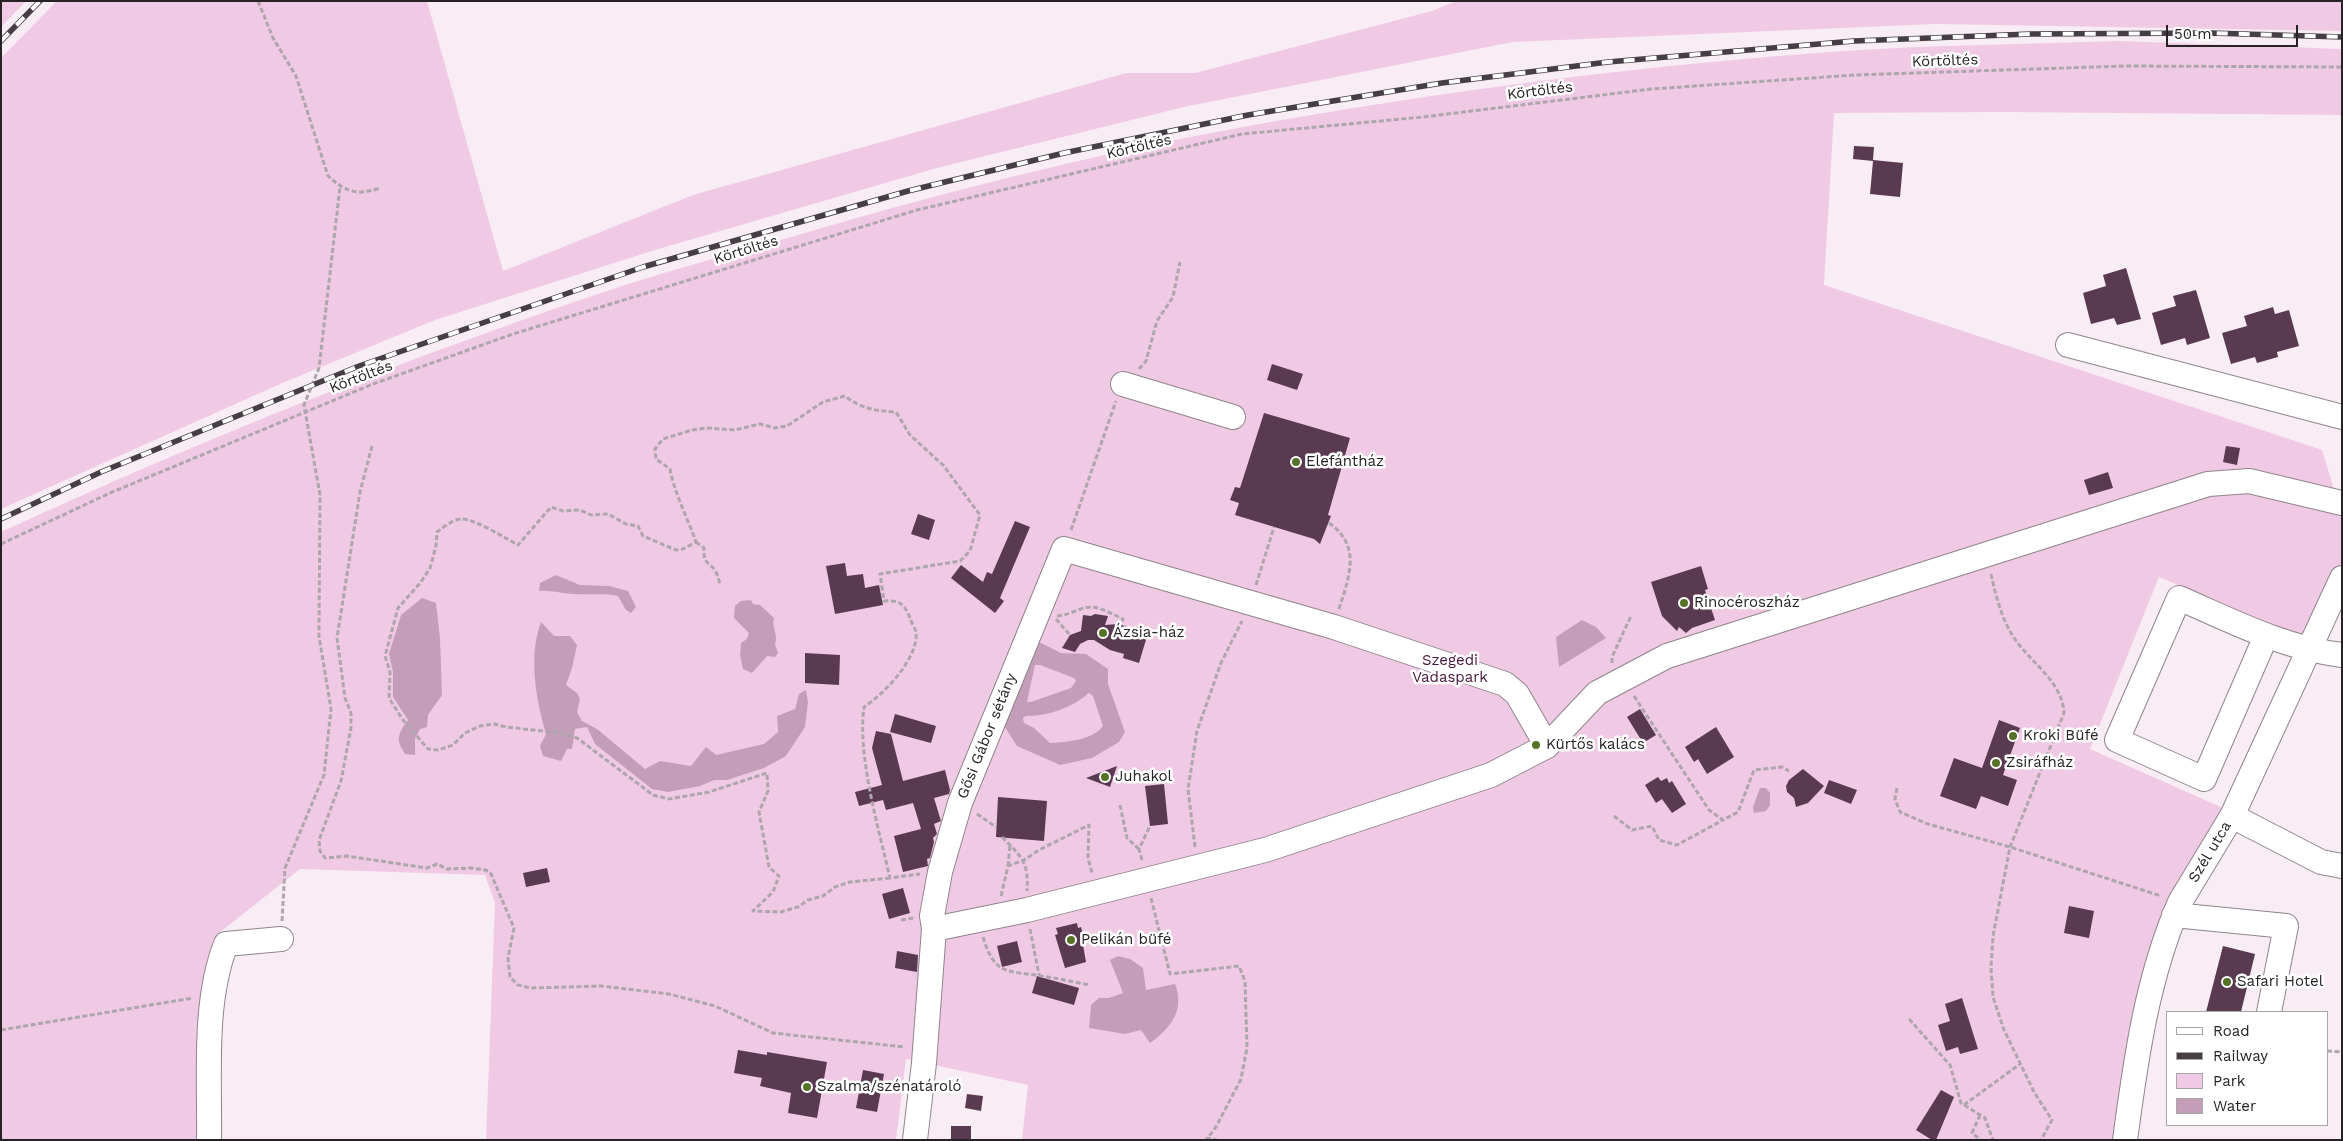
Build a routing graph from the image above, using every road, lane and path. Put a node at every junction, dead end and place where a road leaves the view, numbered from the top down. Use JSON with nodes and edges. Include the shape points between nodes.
{"nodes":[{"id":1,"x":258,"y":1,"type":"edge"},
{"id":2,"x":2342,"y":68,"type":"edge"},
{"id":3,"x":340,"y":187,"type":"junction"},
{"id":4,"x":380,"y":188,"type":"dead end"},
{"id":5,"x":2068,"y":345,"type":"dead end"},
{"id":6,"x":1123,"y":384,"type":"dead end"},
{"id":7,"x":1233,"y":417,"type":"dead end"},
{"id":8,"x":2342,"y":417,"type":"edge"},
{"id":9,"x":372,"y":446,"type":"dead end"},
{"id":10,"x":2342,"y":503,"type":"edge"},
{"id":11,"x":1329,"y":522,"type":"dead end"},
{"id":12,"x":1274,"y":527,"type":"dead end"},
{"id":13,"x":696,"y":542,"type":"junction"},
{"id":14,"x":1,"y":544,"type":"edge"},
{"id":15,"x":1986,"y":554,"type":"junction"},
{"id":16,"x":2342,"y":578,"type":"edge"},
{"id":17,"x":720,"y":584,"type":"dead end"},
{"id":18,"x":1250,"y":604,"type":"junction"},
{"id":19,"x":1631,"y":616,"type":"dead end"},
{"id":20,"x":1121,"y":625,"type":"dead end"},
{"id":21,"x":1334,"y":627,"type":"junction"},
{"id":22,"x":1070,"y":635,"type":"dead end"},
{"id":23,"x":2266,"y":636,"type":"junction"},
{"id":24,"x":2308,"y":649,"type":"junction"},
{"id":25,"x":2342,"y":655,"type":"edge"},
{"id":26,"x":1616,"y":682,"type":"junction"},
{"id":27,"x":1547,"y":746,"type":"junction"},
{"id":28,"x":1790,"y":770,"type":"dead end"},
{"id":29,"x":1897,"y":788,"type":"dead end"},
{"id":30,"x":1120,"y":806,"type":"dead end"},
{"id":31,"x":1614,"y":816,"type":"dead end"},
{"id":32,"x":2232,"y":816,"type":"junction"},
{"id":33,"x":1722,"y":820,"type":"junction"},
{"id":34,"x":1150,"y":826,"type":"dead end"},
{"id":35,"x":1002,"y":838,"type":"dead end"},
{"id":36,"x":1010,"y":845,"type":"junction"},
{"id":37,"x":2010,"y":847,"type":"junction"},
{"id":38,"x":1140,"y":849,"type":"junction"},
{"id":39,"x":1024,"y":860,"type":"junction"},
{"id":40,"x":1008,"y":866,"type":"junction"},
{"id":41,"x":2342,"y":866,"type":"edge"},
{"id":42,"x":1198,"y":867,"type":"junction"},
{"id":43,"x":940,"y":872,"type":"junction"},
{"id":44,"x":890,"y":878,"type":"junction"},
{"id":45,"x":1147,"y":881,"type":"junction"},
{"id":46,"x":1096,"y":893,"type":"junction"},
{"id":47,"x":2177,"y":908,"type":"junction"},
{"id":48,"x":1026,"y":910,"type":"junction"},
{"id":49,"x":988,"y":918,"type":"junction"},
{"id":50,"x":934,"y":929,"type":"junction"},
{"id":51,"x":281,"y":939,"type":"joint"},
{"id":52,"x":1038,"y":975,"type":"junction"},
{"id":53,"x":1090,"y":985,"type":"dead end"},
{"id":54,"x":200,"y":997,"type":"dead end"},
{"id":55,"x":2269,"y":1011,"type":"edge"},
{"id":56,"x":1909,"y":1019,"type":"dead end"},
{"id":57,"x":1,"y":1030,"type":"edge"},
{"id":58,"x":2328,"y":1051,"type":"edge"},
{"id":59,"x":2342,"y":1052,"type":"edge"},
{"id":60,"x":925,"y":1056,"type":"junction"},
{"id":61,"x":2020,"y":1064,"type":"junction"},
{"id":62,"x":1964,"y":1105,"type":"junction"},
{"id":63,"x":1980,"y":1115,"type":"junction"},
{"id":64,"x":1206,"y":1139,"type":"edge"},
{"id":65,"x":209,"y":1140,"type":"edge"},
{"id":66,"x":915,"y":1140,"type":"edge"},
{"id":67,"x":1217,"y":1140,"type":"edge"},
{"id":68,"x":1981,"y":1140,"type":"edge"},
{"id":69,"x":1993,"y":1140,"type":"edge"},
{"id":70,"x":2041,"y":1140,"type":"edge"},
{"id":71,"x":2125,"y":1140,"type":"edge"}],
"edges":[{"from":1,"to":3,"type":"path","via":[[273,38],[296,76],[328,176]]},
{"from":2,"to":14,"type":"path","name":"Körtöltés","via":[[2125,66],[1855,75],[1651,89],[1423,117],[1242,134],[917,210],[513,334],[364,388],[110,493]]},
{"from":3,"to":4,"type":"path","via":[[352,192],[370,192]]},
{"from":3,"to":51,"type":"path","via":[[319,368],[304,405],[320,495],[319,636],[331,709],[324,775],[285,868]]},
{"from":5,"to":8,"type":"street"},
{"from":6,"to":7,"type":"street"},
{"from":9,"to":60,"type":"path","via":[[360,492],[337,638],[351,728],[340,781],[319,840],[325,858],[348,856],[427,868],[436,864],[454,870],[486,870],[492,874],[514,928],[508,958],[510,977],[518,986],[602,986],[669,994],[715,1006],[772,1033]]},
{"from":10,"to":15,"type":"street","via":[[2249,481],[2208,484]]},
{"from":11,"to":21,"type":"path","via":[[1343,536],[1351,554],[1350,572]]},
{"from":12,"to":18,"type":"path"},
{"from":13,"to":17,"type":"path","via":[[704,548],[704,558],[716,571]]},
{"from":13,"to":44,"type":"path","via":[[672,484],[670,469],[656,459],[655,449],[663,439],[707,428],[735,430],[760,424],[774,428],[787,426],[823,402],[845,396],[872,411],[896,412],[910,435],[943,465],[980,515],[970,552],[960,561],[880,574],[884,601],[897,600],[905,606],[916,632],[913,654],[878,698],[864,707],[862,718],[867,771]]},
{"from":13,"to":44,"type":"path","via":[[676,550],[643,536],[638,526],[626,524],[608,514],[591,515],[580,510],[563,511],[552,507],[518,544],[462,519],[452,522],[437,532],[430,568],[398,608],[385,656],[390,672],[389,698],[428,749],[438,750],[453,745],[480,726],[494,724],[537,729],[577,738],[653,795],[669,798],[709,792],[767,773],[768,791],[759,812],[769,867],[779,876],[773,892],[753,911],[781,912],[850,882]]},
{"from":15,"to":26,"type":"street","via":[[1667,656]]},
{"from":15,"to":37,"type":"path","via":[[2010,632],[2056,686],[2063,699],[2064,713]]},
{"from":16,"to":24,"type":"street","name":"Szél utca"},
{"from":18,"to":21,"type":"street"},
{"from":18,"to":42,"type":"path","via":[[1221,662],[1198,731],[1188,789]]},
{"from":18,"to":43,"type":"street","name":"Gősi Gábor sétány","via":[[1064,550],[960,803]]},
{"from":19,"to":26,"type":"path","via":[[1612,657]]},
{"from":20,"to":22,"type":"path","via":[[1123,619],[1094,606],[1082,608],[1054,617]]},
{"from":21,"to":27,"type":"street","via":[[1506,684],[1517,694]]},
{"from":23,"to":23,"type":"street","via":[[2180,598],[2118,740],[2204,778]]},
{"from":23,"to":24,"type":"street"},
{"from":24,"to":25,"type":"street"},
{"from":24,"to":32,"type":"street","name":"Szél utca"},
{"from":26,"to":27,"type":"street","via":[[1597,693]]},
{"from":26,"to":33,"type":"path","via":[[1709,810]]},
{"from":27,"to":42,"type":"street","via":[[1491,775],[1265,850]]},
{"from":28,"to":33,"type":"path","via":[[1782,767],[1754,770],[1738,812]]},
{"from":29,"to":37,"type":"path","via":[[1895,800],[1900,812],[1928,824]]},
{"from":30,"to":38,"type":"path","via":[[1127,838]]},
{"from":31,"to":33,"type":"path","via":[[1632,830],[1652,826],[1659,840],[1677,845]]},
{"from":32,"to":41,"type":"street","via":[[2321,862]]},
{"from":32,"to":47,"type":"street","name":"Szél utca"},
{"from":34,"to":38,"type":"path"},
{"from":35,"to":36,"type":"path"},
{"from":36,"to":39,"type":"path"},
{"from":36,"to":40,"type":"path"},
{"from":37,"to":47,"type":"path"},
{"from":37,"to":61,"type":"path","via":[[1993,936],[1991,968],[1993,997]]},
{"from":38,"to":45,"type":"path"},
{"from":39,"to":40,"type":"path"},
{"from":39,"to":46,"type":"path","via":[[1089,825],[1088,858]]},
{"from":39,"to":48,"type":"path","via":[[1028,878]]},
{"from":40,"to":49,"type":"path"},
{"from":42,"to":45,"type":"street"},
{"from":43,"to":44,"type":"path"},
{"from":43,"to":50,"type":"street","name":"Gősi Gábor sétány","via":[[932,916]]},
{"from":45,"to":46,"type":"street"},
{"from":45,"to":64,"type":"path","via":[[1170,974],[1239,966],[1245,981],[1248,1048],[1240,1079],[1216,1127]]},
{"from":46,"to":48,"type":"street"},
{"from":47,"to":55,"type":"street","via":[[2286,926]]},
{"from":47,"to":71,"type":"street","name":"Szél utca","via":[[2154,974],[2140,1034]]},
{"from":48,"to":49,"type":"street"},
{"from":48,"to":52,"type":"path"},
{"from":49,"to":50,"type":"street"},
{"from":49,"to":52,"type":"path","via":[[988,953],[1001,968],[1012,974]]},
{"from":50,"to":60,"type":"street","name":"Gősi Gábor sétány"},
{"from":51,"to":65,"type":"street","via":[[226,944],[218,965],[212,998]]},
{"from":52,"to":53,"type":"path"},
{"from":54,"to":57,"type":"path"},
{"from":56,"to":62,"type":"path","via":[[1950,1065]]},
{"from":58,"to":59,"type":"path"},
{"from":60,"to":66,"type":"street","name":"Gősi Gábor sétány"},
{"from":61,"to":62,"type":"path"},
{"from":61,"to":70,"type":"path","via":[[2052,1120]]},
{"from":62,"to":63,"type":"path"},
{"from":63,"to":68,"type":"path","via":[[1972,1133]]},
{"from":63,"to":69,"type":"path","via":[[1985,1118]]},
{"from":64,"to":67,"type":"path"}]}
